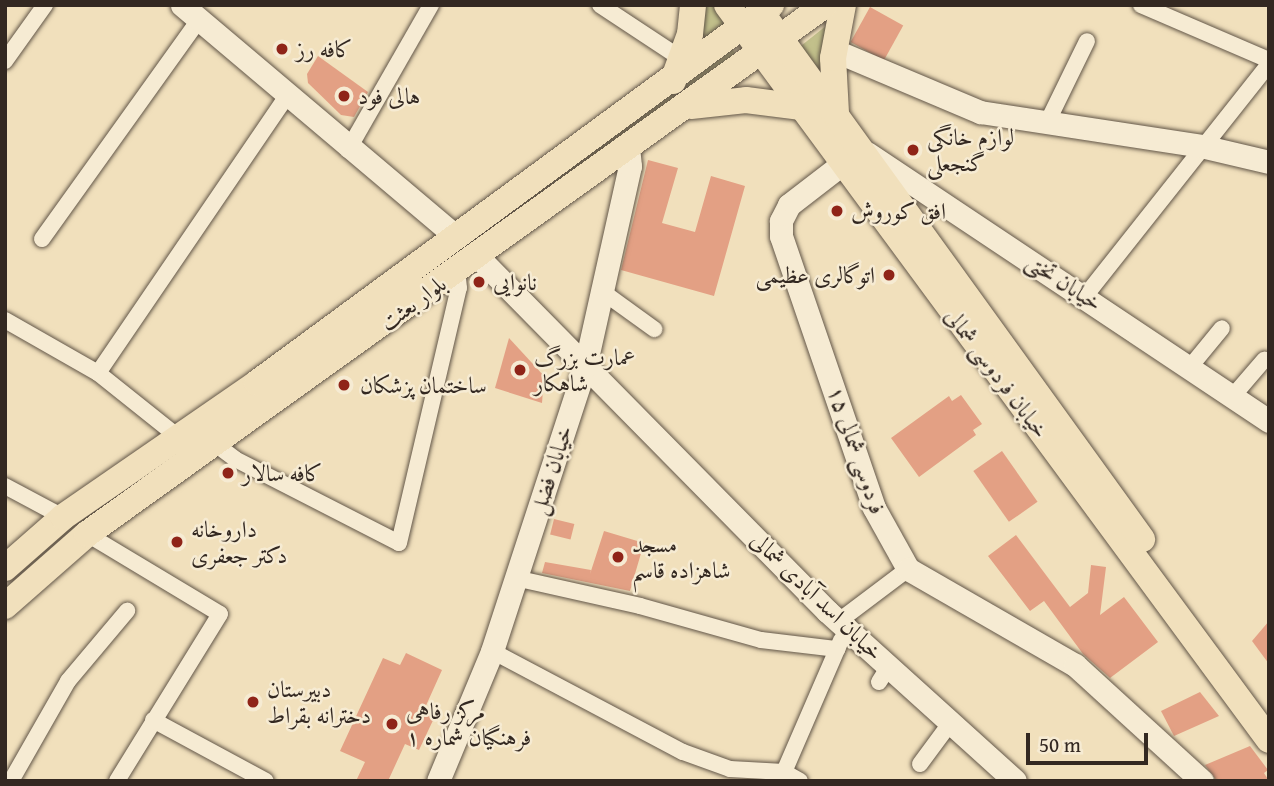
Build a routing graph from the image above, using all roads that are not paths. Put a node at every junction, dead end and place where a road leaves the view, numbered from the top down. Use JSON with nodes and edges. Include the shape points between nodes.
{"nodes":[{"id":1,"x":45,"y":5,"type":"edge"},
{"id":2,"x":431,"y":5,"type":"edge"},
{"id":3,"x":600,"y":5,"type":"edge"},
{"id":4,"x":693,"y":5,"type":"edge"},
{"id":5,"x":825,"y":5,"type":"edge"},
{"id":6,"x":844,"y":5,"type":"edge"},
{"id":7,"x":1141,"y":5,"type":"edge"},
{"id":8,"x":752,"y":11,"type":"edge"},
{"id":9,"x":190,"y":13,"type":"edge"},
{"id":10,"x":1087,"y":41,"type":"dead end"},
{"id":11,"x":770,"y":46,"type":"junction"},
{"id":12,"x":845,"y":55,"type":"dead end"},
{"id":13,"x":5,"y":61,"type":"edge"},
{"id":14,"x":1269,"y":62,"type":"edge"},
{"id":15,"x":677,"y":71,"type":"junction"},
{"id":16,"x":286,"y":97,"type":"junction"},
{"id":17,"x":689,"y":106,"type":"junction"},
{"id":18,"x":800,"y":107,"type":"junction"},
{"id":19,"x":837,"y":118,"type":"junction"},
{"id":20,"x":620,"y":119,"type":"junction"},
{"id":21,"x":1046,"y":123,"type":"junction"},
{"id":22,"x":633,"y":145,"type":"junction"},
{"id":23,"x":1201,"y":146,"type":"junction"},
{"id":24,"x":348,"y":150,"type":"junction"},
{"id":25,"x":849,"y":155,"type":"junction"},
{"id":26,"x":1269,"y":162,"type":"edge"},
{"id":27,"x":454,"y":235,"type":"junction"},
{"id":28,"x":42,"y":239,"type":"dead end"},
{"id":29,"x":467,"y":263,"type":"junction"},
{"id":30,"x":600,"y":290,"type":"junction"},
{"id":31,"x":1086,"y":295,"type":"junction"},
{"id":32,"x":5,"y":320,"type":"edge"},
{"id":33,"x":1222,"y":327,"type":"dead end"},
{"id":34,"x":654,"y":329,"type":"dead end"},
{"id":35,"x":1264,"y":360,"type":"dead end"},
{"id":36,"x":585,"y":367,"type":"junction"},
{"id":37,"x":1190,"y":367,"type":"junction"},
{"id":38,"x":98,"y":373,"type":"junction"},
{"id":39,"x":257,"y":383,"type":"junction"},
{"id":40,"x":1233,"y":396,"type":"junction"},
{"id":41,"x":273,"y":404,"type":"junction"},
{"id":42,"x":1269,"y":421,"type":"edge"},
{"id":43,"x":177,"y":436,"type":"junction"},
{"id":44,"x":214,"y":443,"type":"junction"},
{"id":45,"x":5,"y":486,"type":"edge"},
{"id":46,"x":63,"y":517,"type":"junction"},
{"id":47,"x":87,"y":534,"type":"junction"},
{"id":48,"x":5,"y":568,"type":"edge"},
{"id":49,"x":908,"y":569,"type":"junction"},
{"id":50,"x":515,"y":578,"type":"junction"},
{"id":51,"x":5,"y":606,"type":"edge"},
{"id":52,"x":127,"y":611,"type":"dead end"},
{"id":53,"x":842,"y":624,"type":"junction"},
{"id":54,"x":837,"y":649,"type":"junction"},
{"id":55,"x":492,"y":651,"type":"junction"},
{"id":56,"x":1269,"y":714,"type":"edge"},
{"id":57,"x":153,"y":720,"type":"junction"},
{"id":58,"x":951,"y":722,"type":"junction"},
{"id":59,"x":1269,"y":740,"type":"edge"},
{"id":60,"x":920,"y":764,"type":"dead end"},
{"id":61,"x":784,"y":772,"type":"junction"},
{"id":62,"x":240,"y":775,"type":"edge"},
{"id":63,"x":727,"y":775,"type":"edge"},
{"id":64,"x":11,"y":781,"type":"edge"},
{"id":65,"x":117,"y":781,"type":"edge"},
{"id":66,"x":266,"y":781,"type":"edge"},
{"id":67,"x":438,"y":781,"type":"edge"},
{"id":68,"x":800,"y":781,"type":"edge"},
{"id":69,"x":1015,"y":781,"type":"edge"},
{"id":70,"x":1202,"y":781,"type":"edge"}],
"edges":[{"from":1,"to":13,"type":"street"},
{"from":2,"to":24,"type":"street"},
{"from":3,"to":15,"type":"street"},
{"from":4,"to":15,"type":"main road"},
{"from":5,"to":11,"type":"main road","name":"بلوار بعثت"},
{"from":6,"to":19,"type":"main road","via":[[833,58]]},
{"from":7,"to":14,"type":"street"},
{"from":8,"to":11,"type":"main road"},
{"from":8,"to":15,"type":"main road","name":"بلوار بعثت"},
{"from":9,"to":16,"type":"street"},
{"from":9,"to":28,"type":"street"},
{"from":10,"to":21,"type":"street"},
{"from":11,"to":17,"type":"main road","name":"بلوار بعثت"},
{"from":11,"to":18,"type":"main road","name":"خیابان فردوسی شمالی"},
{"from":11,"to":19,"type":"main road","name":"خیابان فردوسی شمالی"},
{"from":12,"to":21,"type":"street","via":[[980,113]]},
{"from":14,"to":23,"type":"street"},
{"from":15,"to":20,"type":"main road","name":"بلوار بعثت"},
{"from":16,"to":24,"type":"street"},
{"from":16,"to":38,"type":"street"},
{"from":17,"to":18,"type":"main road","via":[[746,100]]},
{"from":17,"to":22,"type":"main road","name":"بلوار بعثت"},
{"from":18,"to":25,"type":"main road","name":"خیابان فردوسی شمالی"},
{"from":19,"to":25,"type":"main road","name":"خیابان فردوسی شمالی"},
{"from":20,"to":22,"type":"main road"},
{"from":20,"to":27,"type":"main road","name":"بلوار بعثت"},
{"from":21,"to":23,"type":"street"},
{"from":22,"to":29,"type":"main road","name":"بلوار بعثت"},
{"from":22,"to":30,"type":"street","name":"خیابان فضل"},
{"from":23,"to":26,"type":"street"},
{"from":23,"to":31,"type":"street"},
{"from":24,"to":27,"type":"street"},
{"from":25,"to":31,"type":"street","name":"خیابان تختی"},
{"from":25,"to":49,"type":"street","name":"فردوسی شمالی ۱۵","via":[[789,205],[781,221],[781,236],[874,508]]},
{"from":25,"to":56,"type":"main road","name":"خیابان فردوسی شمالی"},
{"from":25,"to":59,"type":"main road","name":"خیابان فردوسی شمالی"},
{"from":27,"to":39,"type":"main road","name":"بلوار بعثت"},
{"from":29,"to":36,"type":"street","name":"خیابان اسد آبادی شمالی"},
{"from":29,"to":41,"type":"main road","name":"بلوار بعثت"},
{"from":29,"to":44,"type":"street","via":[[399,543],[235,459]]},
{"from":30,"to":34,"type":"street"},
{"from":30,"to":36,"type":"street","name":"خیابان فضل"},
{"from":31,"to":37,"type":"street","name":"خیابان تختی"},
{"from":32,"to":38,"type":"street"},
{"from":33,"to":37,"type":"street"},
{"from":35,"to":40,"type":"street"},
{"from":36,"to":50,"type":"street","name":"خیابان فضل"},
{"from":36,"to":53,"type":"street","name":"خیابان اسد آبادی شمالی"},
{"from":37,"to":40,"type":"street","name":"خیابان تختی"},
{"from":38,"to":43,"type":"street"},
{"from":39,"to":41,"type":"main road"},
{"from":39,"to":43,"type":"main road","name":"بلوار بعثت"},
{"from":40,"to":42,"type":"street","name":"خیابان تختی"},
{"from":41,"to":44,"type":"main road","name":"بلوار بعثت"},
{"from":43,"to":46,"type":"main road","name":"بلوار بعثت"},
{"from":44,"to":47,"type":"main road","name":"بلوار بعثت"},
{"from":45,"to":46,"type":"street"},
{"from":46,"to":48,"type":"main road","name":"بلوار بعثت"},
{"from":47,"to":51,"type":"main road","name":"بلوار بعثت"},
{"from":47,"to":57,"type":"street","via":[[220,614]]},
{"from":49,"to":53,"type":"street"},
{"from":49,"to":70,"type":"street","name":"فردوسی شمالی ۱۵","via":[[948,596],[1067,659]]},
{"from":50,"to":54,"type":"street","via":[[761,640]]},
{"from":50,"to":55,"type":"street","name":"خیابان فضل"},
{"from":52,"to":64,"type":"street","via":[[68,681]]},
{"from":53,"to":54,"type":"street"},
{"from":53,"to":58,"type":"street","name":"خیابان اسد آبادی شمالی","via":[[884,674]]},
{"from":54,"to":61,"type":"street"},
{"from":55,"to":63,"type":"street"},
{"from":55,"to":67,"type":"street","name":"خیابان فضل"},
{"from":57,"to":62,"type":"street"},
{"from":57,"to":65,"type":"street"},
{"from":58,"to":60,"type":"street"},
{"from":58,"to":69,"type":"street","name":"خیابان اسد آبادی شمالی"},
{"from":61,"to":63,"type":"street"},
{"from":61,"to":68,"type":"street"},
{"from":62,"to":66,"type":"street"}]}
